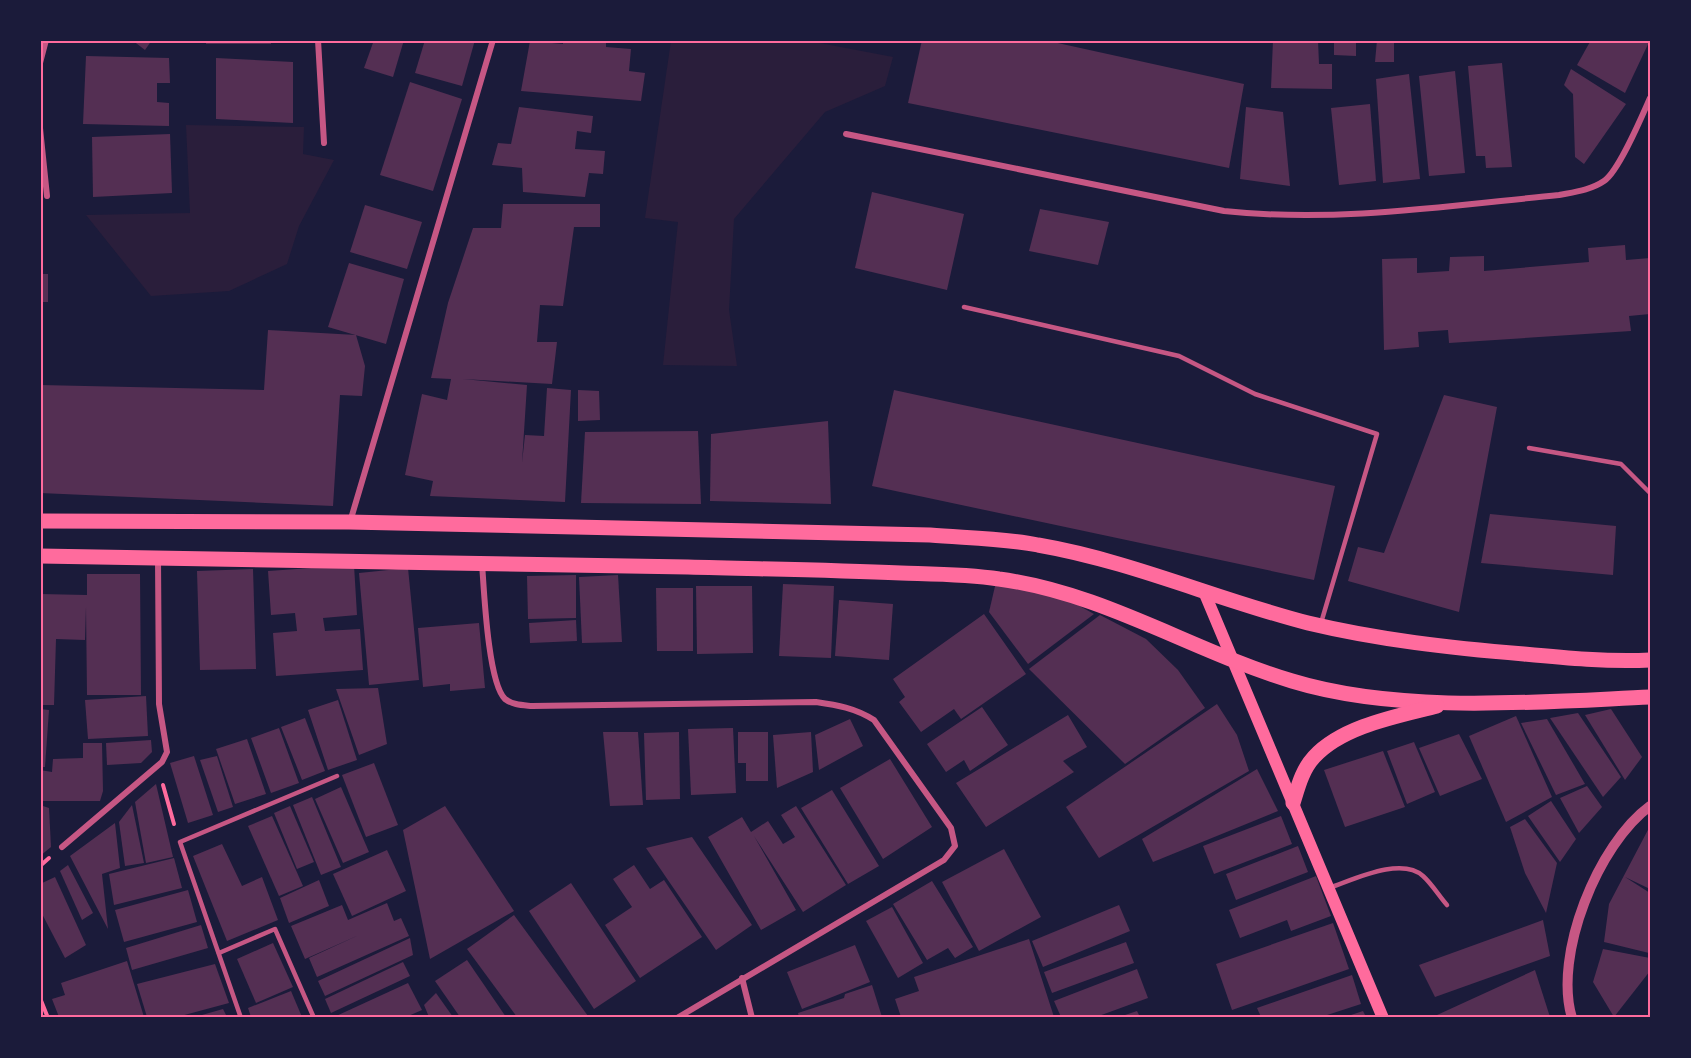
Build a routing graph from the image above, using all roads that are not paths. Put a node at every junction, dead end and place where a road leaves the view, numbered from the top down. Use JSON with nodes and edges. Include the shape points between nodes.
{"nodes":[{"id":1,"x":46,"y":40,"type":"edge"},
{"id":2,"x":318,"y":40,"type":"edge"},
{"id":3,"x":493,"y":40,"type":"edge"},
{"id":4,"x":40,"y":63,"type":"edge"},
{"id":5,"x":1650,"y":98,"type":"edge"},
{"id":6,"x":40,"y":128,"type":"edge"},
{"id":7,"x":846,"y":134,"type":"dead end"},
{"id":8,"x":324,"y":143,"type":"dead end"},
{"id":9,"x":47,"y":196,"type":"dead end"},
{"id":10,"x":964,"y":307,"type":"dead end"},
{"id":11,"x":1529,"y":448,"type":"dead end"},
{"id":12,"x":1650,"y":493,"type":"edge"},
{"id":13,"x":40,"y":521,"type":"edge"},
{"id":14,"x":350,"y":522,"type":"junction"},
{"id":15,"x":40,"y":556,"type":"edge"},
{"id":16,"x":158,"y":558,"type":"junction"},
{"id":17,"x":482,"y":562,"type":"junction"},
{"id":18,"x":1205,"y":594,"type":"junction"},
{"id":19,"x":1320,"y":626,"type":"junction"},
{"id":20,"x":1650,"y":660,"type":"edge"},
{"id":21,"x":1232,"y":661,"type":"junction"},
{"id":22,"x":1650,"y":697,"type":"edge"},
{"id":23,"x":1451,"y":702,"type":"junction"},
{"id":24,"x":337,"y":776,"type":"dead end"},
{"id":25,"x":1293,"y":803,"type":"junction"},
{"id":26,"x":1650,"y":806,"type":"edge"},
{"id":27,"x":62,"y":848,"type":"dead end"},
{"id":28,"x":1329,"y":888,"type":"junction"},
{"id":29,"x":1447,"y":905,"type":"dead end"},
{"id":30,"x":219,"y":953,"type":"junction"},
{"id":31,"x":742,"y":978,"type":"junction"},
{"id":32,"x":241,"y":1017,"type":"edge"},
{"id":33,"x":314,"y":1017,"type":"edge"},
{"id":34,"x":677,"y":1017,"type":"edge"},
{"id":35,"x":752,"y":1017,"type":"edge"},
{"id":36,"x":1383,"y":1017,"type":"edge"},
{"id":37,"x":1572,"y":1017,"type":"edge"}],
"edges":[{"from":1,"to":4,"type":"street"},
{"from":2,"to":8,"type":"street"},
{"from":3,"to":14,"type":"street"},
{"from":5,"to":7,"type":"street","via":[[1619,162],[1606,180],[1586,189],[1559,195],[1327,216],[1278,217],[1224,211]]},
{"from":6,"to":9,"type":"street"},
{"from":10,"to":19,"type":"lane","via":[[1179,356],[1255,394],[1377,434]]},
{"from":11,"to":12,"type":"lane","via":[[1621,464]]},
{"from":13,"to":14,"type":"main road"},
{"from":14,"to":18,"type":"main road","via":[[987,539],[1037,544],[1095,558]]},
{"from":15,"to":16,"type":"main road"},
{"from":16,"to":17,"type":"main road"},
{"from":16,"to":27,"type":"street","via":[[159,704],[167,752],[157,766]]},
{"from":17,"to":21,"type":"main road","via":[[995,578],[1064,591],[1093,601]]},
{"from":17,"to":31,"type":"street","via":[[492,669],[499,690],[510,702],[842,705],[874,720],[951,828],[955,846],[944,860]]},
{"from":18,"to":19,"type":"main road"},
{"from":18,"to":21,"type":"main road"},
{"from":19,"to":20,"type":"main road","via":[[1449,648],[1581,659]]},
{"from":21,"to":23,"type":"main road","via":[[1324,690]]},
{"from":21,"to":25,"type":"main road"},
{"from":22,"to":23,"type":"main road"},
{"from":23,"to":25,"type":"main road","via":[[1369,724],[1327,746],[1313,757],[1301,777]]},
{"from":24,"to":30,"type":"lane","via":[[180,842]]},
{"from":25,"to":28,"type":"main road"},
{"from":26,"to":37,"type":"street","via":[[1625,831],[1588,894],[1568,963]]},
{"from":28,"to":29,"type":"lane","via":[[1378,871],[1404,868],[1422,875]]},
{"from":28,"to":36,"type":"main road"},
{"from":30,"to":32,"type":"lane"},
{"from":30,"to":33,"type":"lane","via":[[275,929]]},
{"from":31,"to":34,"type":"street"},
{"from":31,"to":35,"type":"street"}]}
